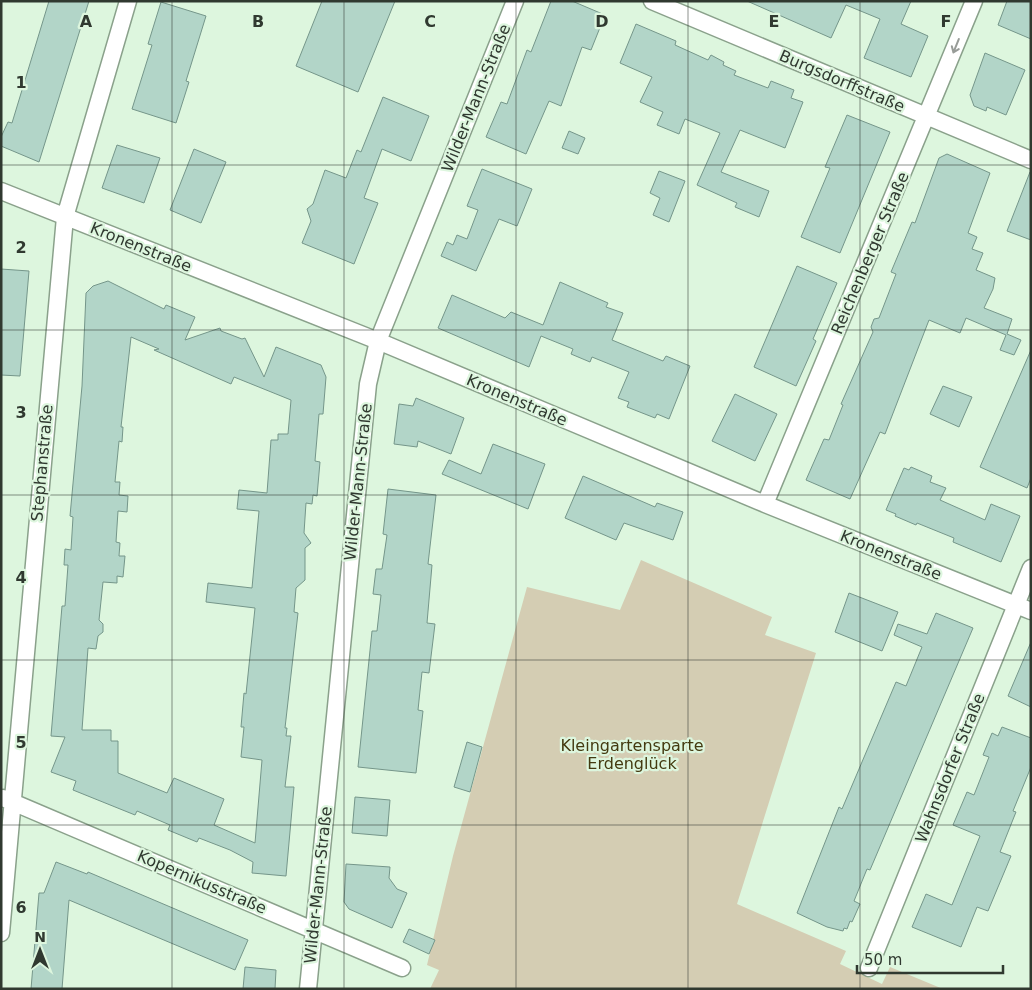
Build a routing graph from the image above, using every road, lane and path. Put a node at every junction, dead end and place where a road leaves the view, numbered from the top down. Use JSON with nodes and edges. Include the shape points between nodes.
{"nodes":[{"id":1,"x":128,"y":1,"type":"edge"},
{"id":2,"x":515,"y":1,"type":"edge"},
{"id":3,"x":652,"y":1,"type":"edge"},
{"id":4,"x":974,"y":1,"type":"edge"},
{"id":5,"x":928,"y":117,"type":"junction"},
{"id":6,"x":1031,"y":160,"type":"edge"},
{"id":7,"x":1,"y":191,"type":"edge"},
{"id":8,"x":64,"y":217,"type":"junction"},
{"id":9,"x":378,"y":341,"type":"junction"},
{"id":10,"x":765,"y":504,"type":"junction"},
{"id":11,"x":1031,"y":568,"type":"edge"},
{"id":12,"x":1023,"y":608,"type":"edge"},
{"id":13,"x":6,"y":799,"type":"edge"},
{"id":14,"x":313,"y":930,"type":"junction"},
{"id":15,"x":1,"y":933,"type":"edge"},
{"id":16,"x":402,"y":968,"type":"dead end"},
{"id":17,"x":869,"y":968,"type":"dead end"},
{"id":18,"x":308,"y":989,"type":"edge"}],
"edges":[{"from":1,"to":8,"type":"street","name":"Stephanstraße"},
{"from":2,"to":9,"type":"street","name":"Wilder-Mann-Straße"},
{"from":3,"to":5,"type":"street","name":"Burgsdorffstraße"},
{"from":4,"to":5,"type":"street","name":"Reichenberger Straße","one_way":true},
{"from":5,"to":6,"type":"street","name":"Burgsdorffstraße"},
{"from":5,"to":10,"type":"street","name":"Reichenberger Straße"},
{"from":7,"to":8,"type":"street","name":"Kronenstraße"},
{"from":8,"to":9,"type":"street","name":"Kronenstraße"},
{"from":8,"to":13,"type":"street","name":"Stephanstraße"},
{"from":9,"to":10,"type":"street","name":"Kronenstraße"},
{"from":9,"to":14,"type":"street","name":"Wilder-Mann-Straße","via":[[368,384]]},
{"from":10,"to":12,"type":"street","name":"Kronenstraße"},
{"from":11,"to":12,"type":"street","name":"Wahnsdorfer Straße"},
{"from":12,"to":17,"type":"street","name":"Wahnsdorfer Straße"},
{"from":13,"to":14,"type":"street","name":"Kopernikusstraße"},
{"from":13,"to":15,"type":"street","name":"Stephanstraße"},
{"from":14,"to":16,"type":"street","name":"Kopernikusstraße"},
{"from":14,"to":18,"type":"street","name":"Wilder-Mann-Straße"}]}
